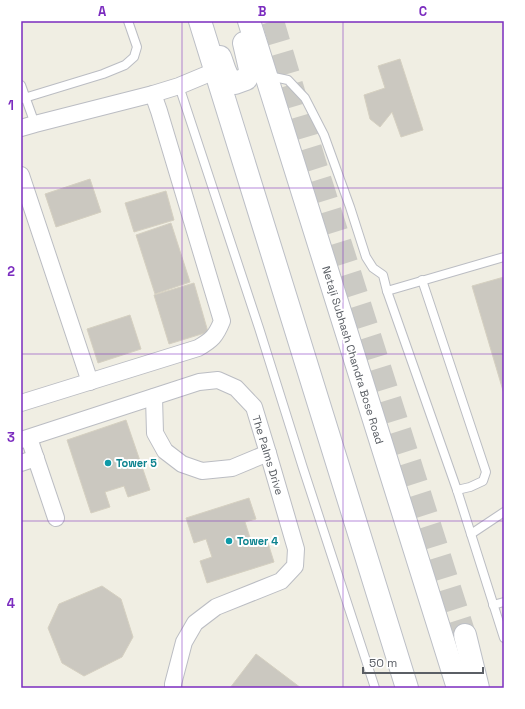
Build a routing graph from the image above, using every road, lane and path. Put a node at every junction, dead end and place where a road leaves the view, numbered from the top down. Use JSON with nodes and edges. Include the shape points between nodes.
{"nodes":[{"id":1,"x":128,"y":21,"type":"edge"},
{"id":2,"x":200,"y":21,"type":"edge"},
{"id":3,"x":209,"y":21,"type":"edge"},
{"id":4,"x":238,"y":21,"type":"edge"},
{"id":5,"x":249,"y":21,"type":"edge"},
{"id":6,"x":215,"y":72,"type":"junction"},
{"id":7,"x":266,"y":75,"type":"junction"},
{"id":8,"x":21,"y":85,"type":"edge"},
{"id":9,"x":179,"y":86,"type":"junction"},
{"id":10,"x":153,"y":94,"type":"junction"},
{"id":11,"x":23,"y":98,"type":"edge"},
{"id":12,"x":28,"y":126,"type":"edge"},
{"id":13,"x":21,"y":175,"type":"edge"},
{"id":14,"x":504,"y":257,"type":"edge"},
{"id":15,"x":422,"y":280,"type":"junction"},
{"id":16,"x":386,"y":291,"type":"junction"},
{"id":17,"x":90,"y":382,"type":"junction"},
{"id":18,"x":154,"y":397,"type":"junction"},
{"id":19,"x":21,"y":403,"type":"edge"},
{"id":20,"x":25,"y":439,"type":"edge"},
{"id":21,"x":268,"y":453,"type":"junction"},
{"id":22,"x":28,"y":461,"type":"edge"},
{"id":23,"x":457,"y":490,"type":"junction"},
{"id":24,"x":504,"y":512,"type":"edge"},
{"id":25,"x":56,"y":518,"type":"dead end"},
{"id":26,"x":471,"y":534,"type":"junction"},
{"id":27,"x":504,"y":602,"type":"edge"},
{"id":28,"x":493,"y":605,"type":"junction"},
{"id":29,"x":465,"y":635,"type":"tunnel mouth"},
{"id":30,"x":504,"y":638,"type":"edge"},
{"id":31,"x":168,"y":687,"type":"edge"},
{"id":32,"x":375,"y":688,"type":"edge"},
{"id":33,"x":407,"y":688,"type":"edge"},
{"id":34,"x":458,"y":688,"type":"edge"},
{"id":35,"x":478,"y":688,"type":"edge"}],
"edges":[{"from":1,"to":11,"type":"lane","via":[[137,47],[134,57],[125,65],[104,74]]},
{"from":2,"to":6,"type":"main road"},
{"from":3,"to":4,"type":"main road","via":[[226,74],[235,83],[246,79],[250,72]]},
{"from":5,"to":7,"type":"main road","name":"Netaji Subhash Chandra Bose Road"},
{"from":6,"to":9,"type":"street"},
{"from":6,"to":33,"type":"main road"},
{"from":7,"to":16,"type":"lane","via":[[288,80],[305,98],[324,135],[366,257],[373,268],[383,274]]},
{"from":7,"to":34,"type":"main road","name":"Netaji Subhash Chandra Bose Road"},
{"from":8,"to":11,"type":"lane"},
{"from":9,"to":10,"type":"street"},
{"from":9,"to":32,"type":"lane"},
{"from":10,"to":12,"type":"street"},
{"from":10,"to":17,"type":"street","via":[[222,321],[210,341],[198,348]]},
{"from":11,"to":12,"type":"lane"},
{"from":13,"to":17,"type":"street"},
{"from":14,"to":15,"type":"lane"},
{"from":15,"to":16,"type":"lane"},
{"from":15,"to":23,"type":"lane","via":[[486,472],[483,481]]},
{"from":16,"to":23,"type":"lane"},
{"from":17,"to":19,"type":"street"},
{"from":18,"to":20,"type":"street","name":"The Palms Drive"},
{"from":18,"to":21,"type":"street","name":"The Palms Drive","via":[[198,382],[218,380],[236,388],[254,407]]},
{"from":18,"to":21,"type":"street","via":[[155,433],[165,451],[182,464],[202,471],[232,468]]},
{"from":20,"to":22,"type":"street"},
{"from":21,"to":31,"type":"street","name":"The Palms Drive","via":[[296,549],[295,566],[281,581],[216,607],[196,623],[184,642]]},
{"from":22,"to":25,"type":"street"},
{"from":23,"to":26,"type":"lane"},
{"from":24,"to":26,"type":"lane"},
{"from":26,"to":28,"type":"lane"},
{"from":27,"to":28,"type":"lane"},
{"from":28,"to":30,"type":"lane"},
{"from":29,"to":35,"type":"main road"}]}
